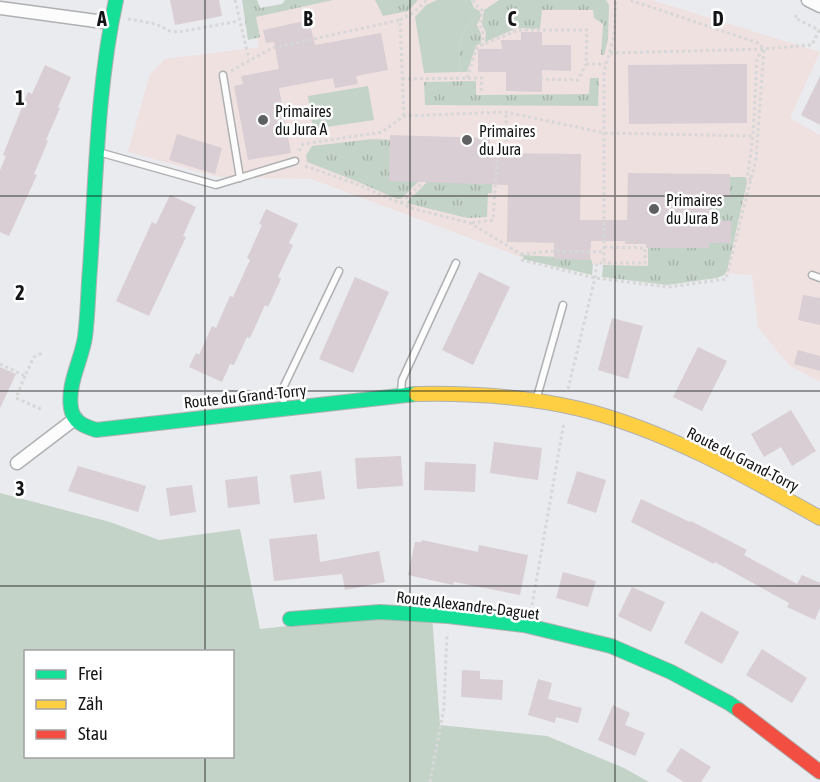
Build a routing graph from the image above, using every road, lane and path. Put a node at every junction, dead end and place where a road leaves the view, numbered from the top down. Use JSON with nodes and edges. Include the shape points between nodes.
{"nodes":[{"id":1,"x":116,"y":0,"type":"edge"},
{"id":2,"x":235,"y":0,"type":"edge"},
{"id":3,"x":427,"y":0,"type":"edge"},
{"id":4,"x":474,"y":0,"type":"edge"},
{"id":5,"x":615,"y":0,"type":"edge"},
{"id":6,"x":630,"y":0,"type":"edge"},
{"id":7,"x":808,"y":0,"type":"edge"},
{"id":8,"x":820,"y":6,"type":"edge"},
{"id":9,"x":0,"y":8,"type":"edge"},
{"id":10,"x":798,"y":12,"type":"dead end"},
{"id":11,"x":128,"y":19,"type":"dead end"},
{"id":12,"x":400,"y":20,"type":"junction"},
{"id":13,"x":239,"y":21,"type":"junction"},
{"id":14,"x":111,"y":23,"type":"junction"},
{"id":15,"x":483,"y":45,"type":"junction"},
{"id":16,"x":764,"y":49,"type":"junction"},
{"id":17,"x":610,"y":53,"type":"junction"},
{"id":18,"x":249,"y":60,"type":"junction"},
{"id":19,"x":586,"y":64,"type":"junction"},
{"id":20,"x":605,"y":64,"type":"junction"},
{"id":21,"x":223,"y":75,"type":"joint"},
{"id":22,"x":467,"y":78,"type":"junction"},
{"id":23,"x":402,"y":79,"type":"junction"},
{"id":24,"x":540,"y":79,"type":"dead end"},
{"id":25,"x":481,"y":91,"type":"dead end"},
{"id":26,"x":506,"y":112,"type":"junction"},
{"id":27,"x":404,"y":116,"type":"junction"},
{"id":28,"x":604,"y":133,"type":"junction"},
{"id":29,"x":753,"y":136,"type":"junction"},
{"id":30,"x":98,"y":152,"type":"junction"},
{"id":31,"x":295,"y":160,"type":"junction"},
{"id":32,"x":240,"y":178,"type":"junction"},
{"id":33,"x":751,"y":180,"type":"junction"},
{"id":34,"x":421,"y":184,"type":"dead end"},
{"id":35,"x":401,"y":203,"type":"junction"},
{"id":36,"x":470,"y":223,"type":"junction"},
{"id":37,"x":604,"y":247,"type":"junction"},
{"id":38,"x":604,"y":252,"type":"junction"},
{"id":39,"x":521,"y":254,"type":"junction"},
{"id":40,"x":456,"y":263,"type":"dead end"},
{"id":41,"x":604,"y":263,"type":"junction"},
{"id":42,"x":339,"y":271,"type":"dead end"},
{"id":43,"x":812,"y":275,"type":"dead end"},
{"id":44,"x":596,"y":278,"type":"junction"},
{"id":45,"x":820,"y":278,"type":"edge"},
{"id":46,"x":563,"y":305,"type":"dead end"},
{"id":47,"x":42,"y":353,"type":"dead end"},
{"id":48,"x":0,"y":364,"type":"edge"},
{"id":49,"x":25,"y":376,"type":"junction"},
{"id":50,"x":400,"y":395,"type":"junction"},
{"id":51,"x":536,"y":401,"type":"junction"},
{"id":52,"x":567,"y":406,"type":"junction"},
{"id":53,"x":284,"y":409,"type":"junction"},
{"id":54,"x":43,"y":410,"type":"dead end"},
{"id":55,"x":75,"y":418,"type":"junction"},
{"id":56,"x":17,"y":463,"type":"dead end"},
{"id":57,"x":820,"y":518,"type":"edge"},
{"id":58,"x":530,"y":615,"type":"dead end"},
{"id":59,"x":448,"y":616,"type":"junction"},
{"id":60,"x":290,"y":619,"type":"dead end"},
{"id":61,"x":820,"y":771,"type":"edge"},
{"id":62,"x":430,"y":782,"type":"edge"}],
"edges":[{"from":1,"to":14,"type":"street"},
{"from":2,"to":13,"type":"path"},
{"from":3,"to":12,"type":"path"},
{"from":4,"to":15,"type":"path","via":[[483,11]]},
{"from":5,"to":17,"type":"path"},
{"from":6,"to":16,"type":"path","via":[[758,43]]},
{"from":7,"to":8,"type":"street"},
{"from":9,"to":14,"type":"street"},
{"from":10,"to":16,"type":"path","via":[[795,18],[819,30],[812,45]]},
{"from":11,"to":13,"type":"path","via":[[179,32]]},
{"from":12,"to":18,"type":"path","via":[[272,48]]},
{"from":12,"to":23,"type":"path"},
{"from":13,"to":18,"type":"path"},
{"from":14,"to":30,"type":"street"},
{"from":15,"to":19,"type":"path","via":[[518,30],[587,30]]},
{"from":15,"to":22,"type":"path","via":[[477,47]]},
{"from":16,"to":17,"type":"path"},
{"from":16,"to":29,"type":"path","via":[[757,58]]},
{"from":16,"to":33,"type":"path"},
{"from":17,"to":20,"type":"path"},
{"from":18,"to":21,"type":"path"},
{"from":19,"to":20,"type":"path"},
{"from":19,"to":24,"type":"path","via":[[579,80]]},
{"from":20,"to":28,"type":"path"},
{"from":21,"to":32,"type":"lane"},
{"from":22,"to":23,"type":"path"},
{"from":22,"to":25,"type":"path","via":[[482,78]]},
{"from":23,"to":27,"type":"path"},
{"from":26,"to":27,"type":"path"},
{"from":26,"to":28,"type":"path"},
{"from":26,"to":36,"type":"path","via":[[506,146],[498,146],[493,220]]},
{"from":27,"to":31,"type":"path","via":[[382,132],[303,144]]},
{"from":28,"to":29,"type":"path"},
{"from":28,"to":37,"type":"path"},
{"from":29,"to":33,"type":"path","via":[[748,173]]},
{"from":30,"to":32,"type":"lane","via":[[216,185]]},
{"from":30,"to":55,"type":"street","via":[[85,338],[69,394],[69,407]]},
{"from":31,"to":32,"type":"lane"},
{"from":31,"to":35,"type":"path"},
{"from":33,"to":44,"type":"path","via":[[726,279],[668,287]]},
{"from":34,"to":35,"type":"path"},
{"from":35,"to":36,"type":"path"},
{"from":36,"to":39,"type":"path"},
{"from":37,"to":38,"type":"path"},
{"from":37,"to":41,"type":"path","via":[[645,248],[645,263]]},
{"from":38,"to":39,"type":"path"},
{"from":38,"to":41,"type":"path"},
{"from":39,"to":44,"type":"path","via":[[522,260]]},
{"from":40,"to":50,"type":"lane","via":[[402,380]]},
{"from":41,"to":44,"type":"path","via":[[597,263]]},
{"from":42,"to":53,"type":"lane","via":[[283,388]]},
{"from":43,"to":45,"type":"lane"},
{"from":44,"to":52,"type":"path","via":[[567,392]]},
{"from":46,"to":51,"type":"lane"},
{"from":47,"to":49,"type":"path","via":[[34,357]]},
{"from":48,"to":49,"type":"path"},
{"from":49,"to":54,"type":"path","via":[[16,398]]},
{"from":50,"to":51,"type":"street","name":"Route du Grand-Torry","via":[[497,396]]},
{"from":50,"to":53,"type":"street","name":"Route du Grand-Torry"},
{"from":51,"to":52,"type":"street","name":"Route du Grand-Torry"},
{"from":52,"to":57,"type":"street","name":"Route du Grand-Torry","via":[[654,434]]},
{"from":52,"to":58,"type":"path"},
{"from":53,"to":55,"type":"street","name":"Route du Grand-Torry","via":[[96,430],[85,428]]},
{"from":55,"to":56,"type":"street"},
{"from":59,"to":60,"type":"street","name":"Route Alexandre-Daguet","via":[[380,612]]},
{"from":59,"to":61,"type":"street","name":"Route Alexandre-Daguet","via":[[524,625],[611,646],[729,702]]},
{"from":59,"to":62,"type":"path","via":[[444,707]]}]}
